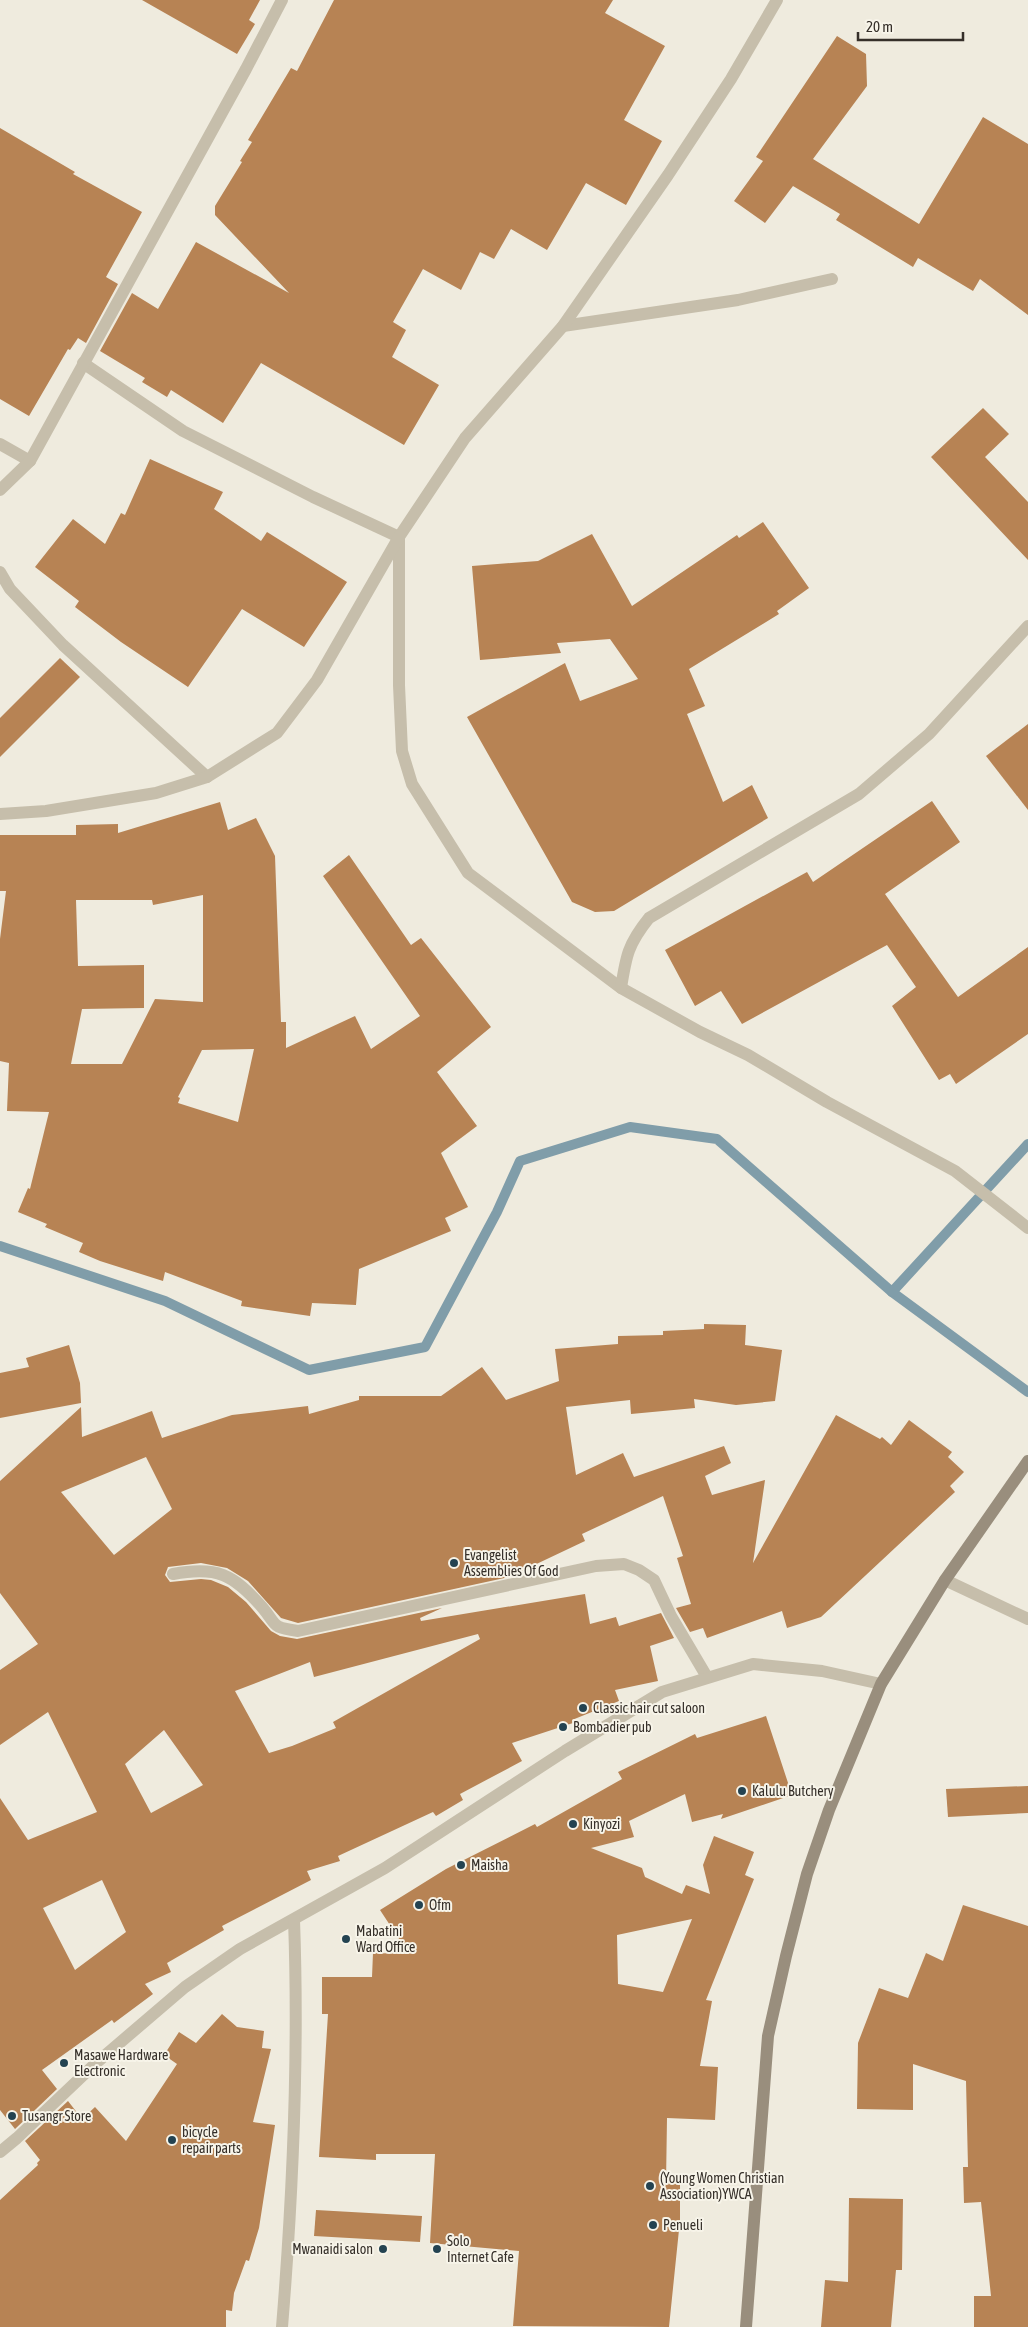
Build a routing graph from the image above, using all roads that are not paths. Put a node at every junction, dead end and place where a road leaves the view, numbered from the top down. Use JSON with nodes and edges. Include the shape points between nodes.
{"nodes":[{"id":1,"x":282,"y":0,"type":"edge"},
{"id":2,"x":776,"y":0,"type":"edge"},
{"id":3,"x":832,"y":279,"type":"dead end"},
{"id":4,"x":563,"y":326,"type":"junction"},
{"id":5,"x":83,"y":363,"type":"junction"},
{"id":6,"x":0,"y":444,"type":"edge"},
{"id":7,"x":30,"y":461,"type":"junction"},
{"id":8,"x":0,"y":490,"type":"edge"},
{"id":9,"x":399,"y":537,"type":"junction"},
{"id":10,"x":0,"y":572,"type":"edge"},
{"id":11,"x":1028,"y":626,"type":"edge"},
{"id":12,"x":207,"y":777,"type":"junction"},
{"id":13,"x":0,"y":814,"type":"edge"},
{"id":14,"x":621,"y":988,"type":"junction"},
{"id":15,"x":1028,"y":1228,"type":"edge"},
{"id":16,"x":1028,"y":1461,"type":"edge"},
{"id":17,"x":174,"y":1574,"type":"dead end"},
{"id":18,"x":946,"y":1580,"type":"junction"},
{"id":19,"x":1028,"y":1619,"type":"edge"},
{"id":20,"x":707,"y":1677,"type":"junction"},
{"id":21,"x":881,"y":1684,"type":"junction"},
{"id":22,"x":294,"y":1920,"type":"junction"},
{"id":23,"x":0,"y":2152,"type":"edge"},
{"id":24,"x":282,"y":2327,"type":"edge"},
{"id":25,"x":746,"y":2327,"type":"edge"}],
"edges":[{"from":1,"to":5,"type":"street"},
{"from":2,"to":4,"type":"street","via":[[726,87]]},
{"from":3,"to":4,"type":"street","via":[[738,300]]},
{"from":4,"to":9,"type":"street","via":[[465,438]]},
{"from":5,"to":7,"type":"street"},
{"from":5,"to":9,"type":"street","via":[[183,431]]},
{"from":6,"to":7,"type":"street"},
{"from":7,"to":8,"type":"street"},
{"from":9,"to":12,"type":"street","via":[[317,680],[277,733]]},
{"from":9,"to":14,"type":"street","via":[[402,751],[412,784],[468,873]]},
{"from":10,"to":12,"type":"street","via":[[10,589],[63,646]]},
{"from":11,"to":14,"type":"street","via":[[929,734],[859,794],[649,918],[632,939]]},
{"from":12,"to":13,"type":"street","via":[[156,793],[46,811]]},
{"from":14,"to":15,"type":"street","via":[[955,1171]]},
{"from":16,"to":18,"type":"main road"},
{"from":17,"to":20,"type":"street","via":[[196,1570],[229,1576],[263,1609],[272,1623],[298,1631],[596,1566],[624,1564],[654,1580]]},
{"from":18,"to":19,"type":"street"},
{"from":18,"to":21,"type":"main road"},
{"from":20,"to":21,"type":"street","via":[[753,1664],[822,1671]]},
{"from":20,"to":22,"type":"street","via":[[662,1692],[385,1868]]},
{"from":21,"to":25,"type":"main road","via":[[829,1810],[807,1874],[768,2036]]},
{"from":22,"to":23,"type":"street","via":[[240,1949],[185,1987]]},
{"from":22,"to":24,"type":"street","via":[[296,2036],[291,2222]]}]}
